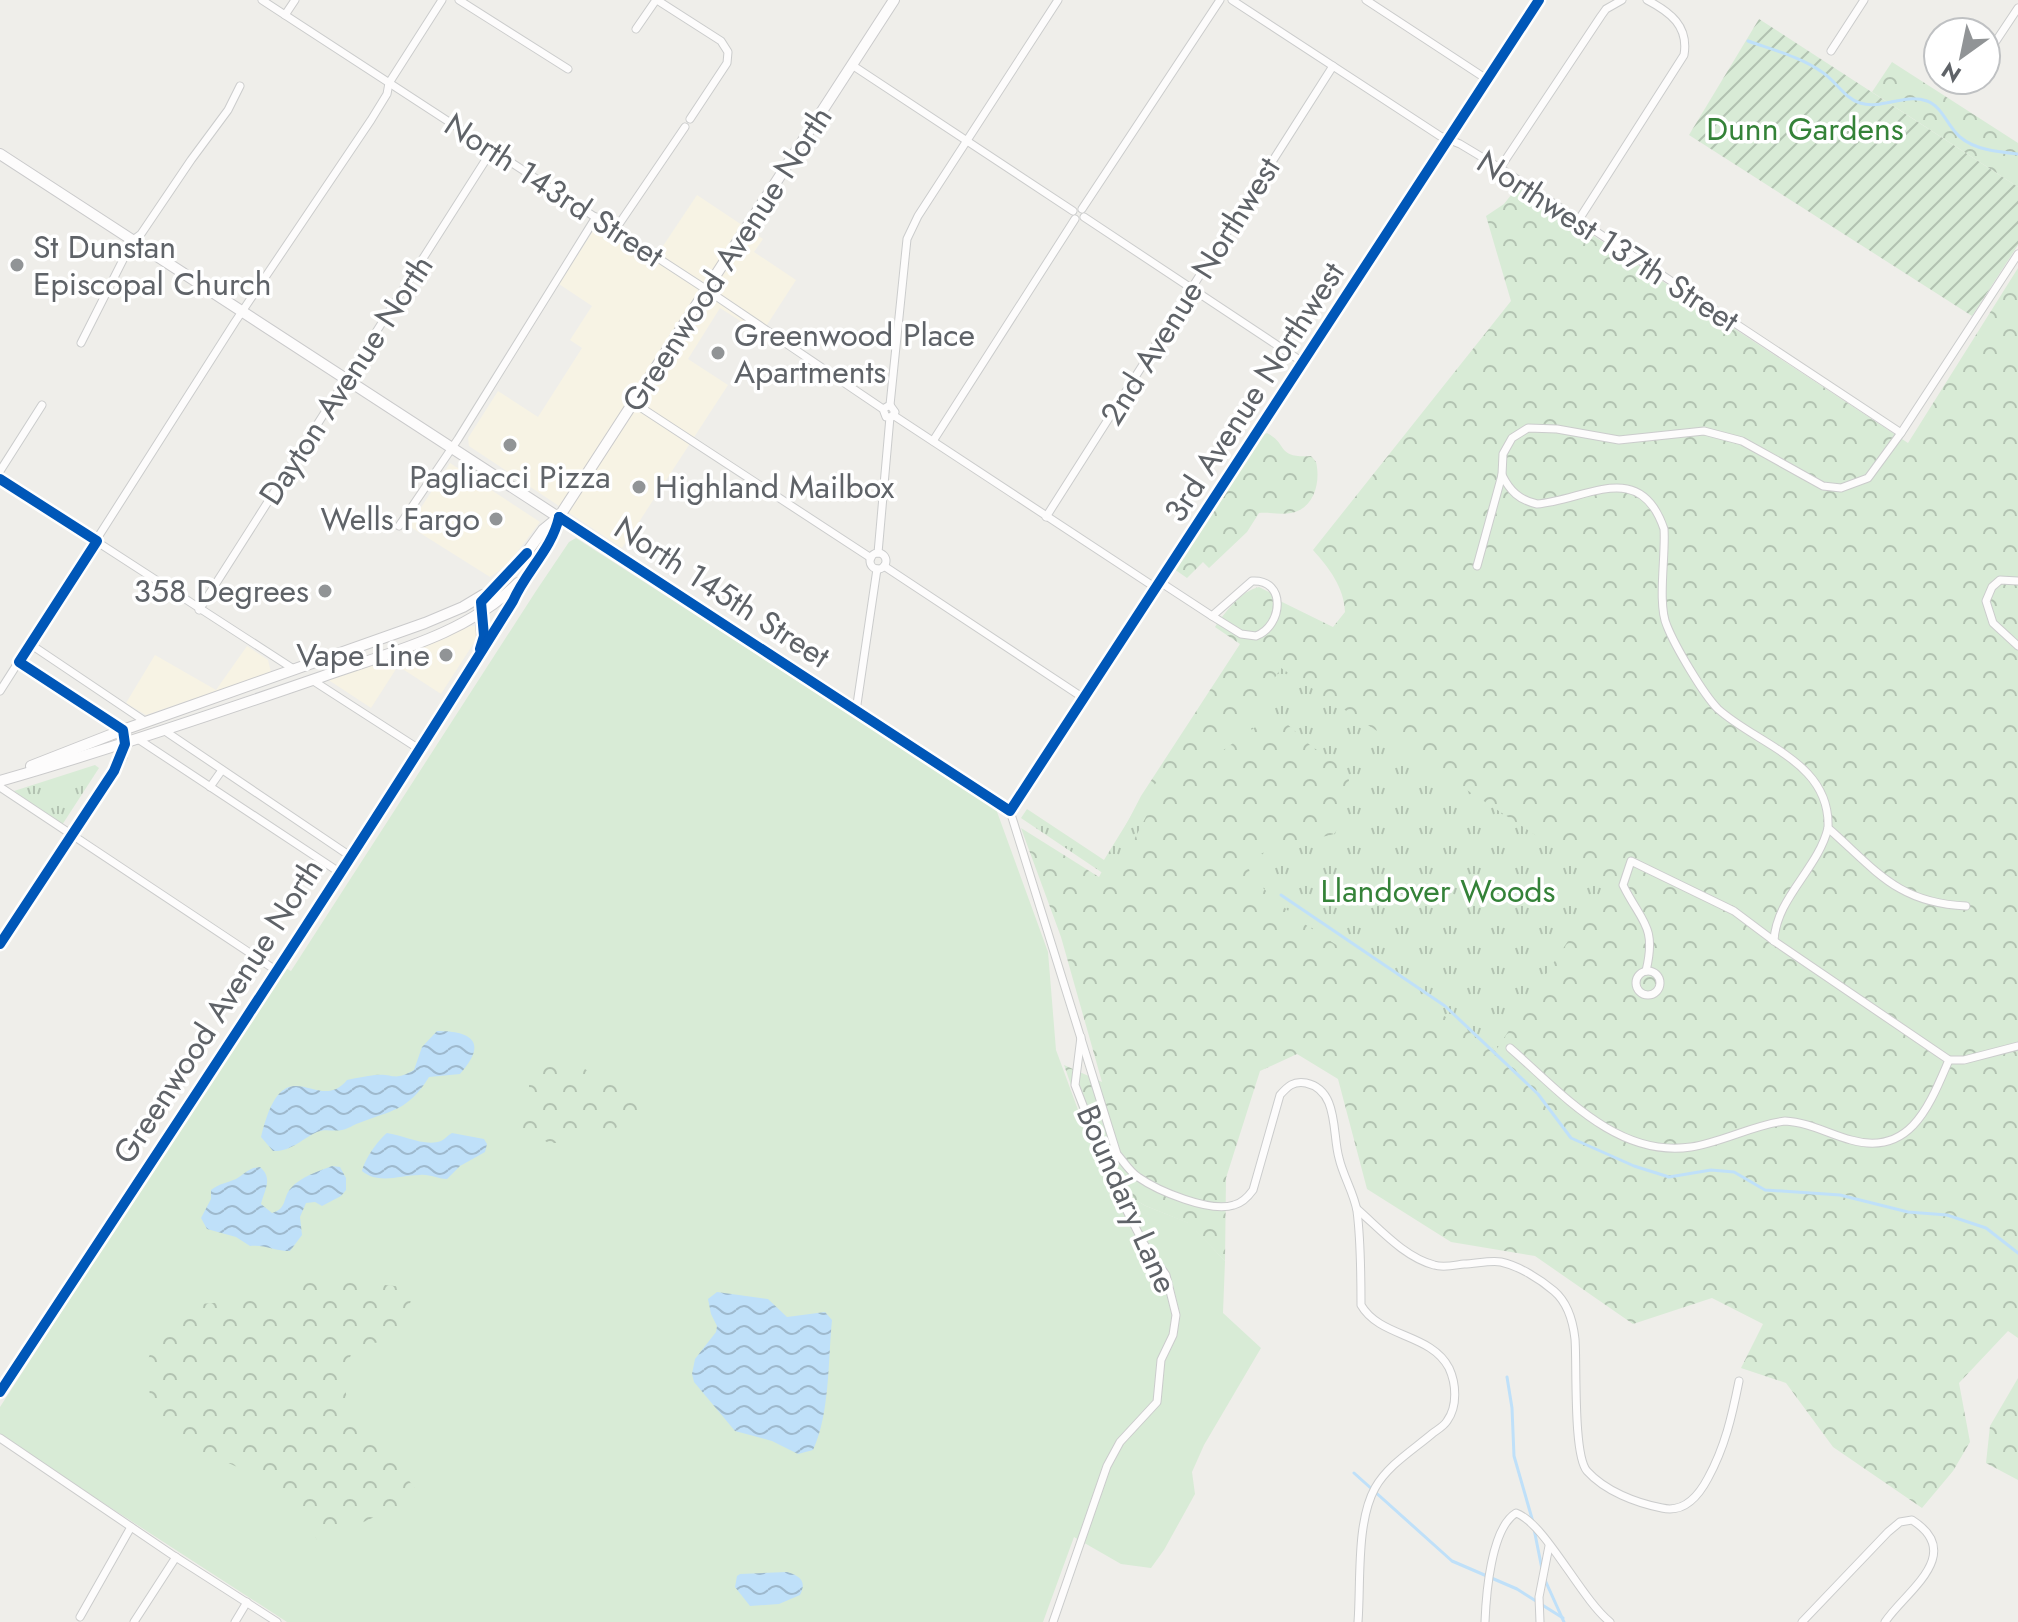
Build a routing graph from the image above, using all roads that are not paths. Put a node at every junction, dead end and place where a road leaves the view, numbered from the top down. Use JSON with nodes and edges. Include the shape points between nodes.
{"nodes":[{"id":1,"x":262,"y":0,"type":"edge"},
{"id":2,"x":295,"y":0,"type":"edge"},
{"id":3,"x":442,"y":0,"type":"edge"},
{"id":4,"x":459,"y":0,"type":"edge"},
{"id":5,"x":656,"y":0,"type":"edge"},
{"id":6,"x":894,"y":0,"type":"edge"},
{"id":7,"x":1058,"y":0,"type":"edge"},
{"id":8,"x":1220,"y":0,"type":"edge"},
{"id":9,"x":1232,"y":0,"type":"edge"},
{"id":10,"x":1366,"y":0,"type":"edge"},
{"id":11,"x":1539,"y":0,"type":"edge"},
{"id":12,"x":1622,"y":0,"type":"edge"},
{"id":13,"x":1647,"y":0,"type":"edge"},
{"id":14,"x":1864,"y":0,"type":"edge"},
{"id":15,"x":2018,"y":8,"type":"edge"},
{"id":16,"x":285,"y":15,"type":"junction"},
{"id":17,"x":636,"y":29,"type":"dead end"},
{"id":18,"x":2002,"y":32,"type":"edge"},
{"id":19,"x":1831,"y":51,"type":"dead end"},
{"id":20,"x":852,"y":65,"type":"junction"},
{"id":21,"x":1333,"y":66,"type":"junction"},
{"id":22,"x":568,"y":69,"type":"dead end"},
{"id":23,"x":1488,"y":80,"type":"junction"},
{"id":24,"x":389,"y":83,"type":"junction"},
{"id":25,"x":240,"y":86,"type":"dead end"},
{"id":26,"x":1450,"y":140,"type":"junction"},
{"id":27,"x":966,"y":141,"type":"junction"},
{"id":28,"x":492,"y":150,"type":"junction"},
{"id":29,"x":0,"y":154,"type":"edge"},
{"id":30,"x":1500,"y":168,"type":"junction"},
{"id":31,"x":1078,"y":214,"type":"junction"},
{"id":32,"x":596,"y":217,"type":"junction"},
{"id":33,"x":1578,"y":221,"type":"junction"},
{"id":34,"x":615,"y":230,"type":"junction"},
{"id":35,"x":133,"y":240,"type":"junction"},
{"id":36,"x":2018,"y":254,"type":"edge"},
{"id":37,"x":1192,"y":288,"type":"junction"},
{"id":38,"x":707,"y":290,"type":"junction"},
{"id":39,"x":243,"y":312,"type":"junction"},
{"id":40,"x":81,"y":343,"type":"dead end"},
{"id":41,"x":1304,"y":363,"type":"junction"},
{"id":42,"x":346,"y":379,"type":"junction"},
{"id":43,"x":634,"y":403,"type":"junction"},
{"id":44,"x":42,"y":405,"type":"dead end"},
{"id":45,"x":886,"y":407,"type":"junction"},
{"id":46,"x":892,"y":416,"type":"junction"},
{"id":47,"x":1901,"y":433,"type":"junction"},
{"id":48,"x":933,"y":441,"type":"junction"},
{"id":49,"x":452,"y":448,"type":"junction"},
{"id":50,"x":0,"y":471,"type":"edge"},
{"id":51,"x":1502,"y":475,"type":"junction"},
{"id":52,"x":0,"y":479,"type":"edge"},
{"id":53,"x":559,"y":517,"type":"junction"},
{"id":54,"x":1046,"y":517,"type":"junction"},
{"id":55,"x":399,"y":526,"type":"dead end"},
{"id":56,"x":97,"y":541,"type":"junction"},
{"id":57,"x":874,"y":556,"type":"junction"},
{"id":58,"x":1477,"y":566,"type":"dead end"},
{"id":59,"x":880,"y":568,"type":"junction"},
{"id":60,"x":523,"y":579,"type":"junction"},
{"id":61,"x":2018,"y":581,"type":"edge"},
{"id":62,"x":1158,"y":585,"type":"junction"},
{"id":63,"x":488,"y":592,"type":"junction"},
{"id":64,"x":199,"y":610,"type":"junction"},
{"id":65,"x":480,"y":613,"type":"junction"},
{"id":66,"x":1212,"y":616,"type":"junction"},
{"id":67,"x":30,"y":644,"type":"junction"},
{"id":68,"x":2018,"y":646,"type":"edge"},
{"id":69,"x":478,"y":656,"type":"junction"},
{"id":70,"x":19,"y":662,"type":"junction"},
{"id":71,"x":295,"y":670,"type":"junction"},
{"id":72,"x":312,"y":680,"type":"junction"},
{"id":73,"x":0,"y":691,"type":"edge"},
{"id":74,"x":1085,"y":699,"type":"junction"},
{"id":75,"x":856,"y":711,"type":"junction"},
{"id":76,"x":146,"y":722,"type":"junction"},
{"id":77,"x":123,"y":730,"type":"junction"},
{"id":78,"x":165,"y":731,"type":"junction"},
{"id":79,"x":138,"y":739,"type":"junction"},
{"id":80,"x":125,"y":744,"type":"junction"},
{"id":81,"x":419,"y":749,"type":"junction"},
{"id":82,"x":222,"y":770,"type":"junction"},
{"id":83,"x":0,"y":780,"type":"edge"},
{"id":84,"x":0,"y":787,"type":"edge"},
{"id":85,"x":210,"y":787,"type":"junction"},
{"id":86,"x":1010,"y":811,"type":"junction"},
{"id":87,"x":1828,"y":828,"type":"junction"},
{"id":88,"x":317,"y":834,"type":"junction"},
{"id":89,"x":69,"y":836,"type":"junction"},
{"id":90,"x":307,"y":850,"type":"junction"},
{"id":91,"x":350,"y":856,"type":"junction"},
{"id":92,"x":339,"y":872,"type":"junction"},
{"id":93,"x":1966,"y":906,"type":"dead end"},
{"id":94,"x":1774,"y":941,"type":"junction"},
{"id":95,"x":0,"y":944,"type":"edge"},
{"id":96,"x":277,"y":971,"type":"junction"},
{"id":97,"x":1646,"y":971,"type":"dead end"},
{"id":98,"x":1082,"y":1035,"type":"junction"},
{"id":99,"x":2018,"y":1046,"type":"edge"},
{"id":100,"x":1510,"y":1048,"type":"dead end"},
{"id":101,"x":1949,"y":1060,"type":"junction"},
{"id":102,"x":1357,"y":1209,"type":"junction"},
{"id":103,"x":1739,"y":1381,"type":"dead end"},
{"id":104,"x":0,"y":1392,"type":"edge"},
{"id":105,"x":0,"y":1438,"type":"edge"},
{"id":106,"x":131,"y":1527,"type":"junction"},
{"id":107,"x":1549,"y":1546,"type":"junction"},
{"id":108,"x":176,"y":1557,"type":"junction"},
{"id":109,"x":247,"y":1602,"type":"junction"},
{"id":110,"x":80,"y":1617,"type":"dead end"},
{"id":111,"x":134,"y":1622,"type":"edge"},
{"id":112,"x":235,"y":1622,"type":"edge"},
{"id":113,"x":277,"y":1622,"type":"edge"},
{"id":114,"x":1053,"y":1622,"type":"edge"},
{"id":115,"x":1358,"y":1622,"type":"edge"},
{"id":116,"x":1485,"y":1622,"type":"edge"},
{"id":117,"x":1540,"y":1622,"type":"edge"},
{"id":118,"x":1610,"y":1622,"type":"edge"},
{"id":119,"x":1802,"y":1622,"type":"edge"},
{"id":120,"x":1885,"y":1622,"type":"edge"}],
"edges":[{"from":1,"to":16,"type":"street","name":"North 143rd Street"},
{"from":2,"to":16,"type":"street"},
{"from":3,"to":24,"type":"street"},
{"from":4,"to":22,"type":"street"},
{"from":5,"to":17,"type":"street"},
{"from":5,"to":34,"type":"street","via":[[721,41],[727,63]]},
{"from":6,"to":20,"type":"street","name":"Greenwood Avenue North"},
{"from":7,"to":27,"type":"street"},
{"from":8,"to":31,"type":"street"},
{"from":9,"to":21,"type":"street","name":"Northwest 137th Street"},
{"from":10,"to":23,"type":"street"},
{"from":11,"to":23,"type":"street","name":"3rd Avenue Northwest"},
{"from":12,"to":30,"type":"street","via":[[1606,9]]},
{"from":13,"to":33,"type":"street","via":[[1674,17],[1681,28],[1686,41],[1681,63]]},
{"from":14,"to":19,"type":"street"},
{"from":15,"to":18,"type":"street"},
{"from":16,"to":24,"type":"street","name":"North 143rd Street"},
{"from":20,"to":27,"type":"street"},
{"from":20,"to":38,"type":"street","name":"Greenwood Avenue North"},
{"from":21,"to":26,"type":"street","name":"Northwest 137th Street"},
{"from":21,"to":37,"type":"street","name":"2nd Avenue Northwest"},
{"from":23,"to":26,"type":"street","name":"3rd Avenue Northwest"},
{"from":24,"to":28,"type":"street","name":"North 143rd Street"},
{"from":24,"to":39,"type":"street","via":[[371,120]]},
{"from":25,"to":35,"type":"street"},
{"from":26,"to":30,"type":"street","name":"Northwest 137th Street"},
{"from":26,"to":41,"type":"street","name":"3rd Avenue Northwest"},
{"from":27,"to":31,"type":"street"},
{"from":27,"to":45,"type":"street","via":[[907,239]]},
{"from":28,"to":32,"type":"street","name":"North 143rd Street"},
{"from":28,"to":42,"type":"street","name":"Dayton Avenue North"},
{"from":29,"to":35,"type":"street","name":"North 145th Street"},
{"from":30,"to":33,"type":"street","name":"Northwest 137th Street"},
{"from":31,"to":37,"type":"street"},
{"from":31,"to":48,"type":"street"},
{"from":32,"to":34,"type":"street","name":"North 143rd Street"},
{"from":32,"to":49,"type":"street"},
{"from":33,"to":47,"type":"street","name":"Northwest 137th Street"},
{"from":34,"to":38,"type":"street","name":"North 143rd Street"},
{"from":35,"to":39,"type":"street","name":"North 145th Street"},
{"from":35,"to":40,"type":"street"},
{"from":36,"to":47,"type":"street"},
{"from":37,"to":41,"type":"street"},
{"from":37,"to":54,"type":"street","name":"2nd Avenue Northwest"},
{"from":38,"to":43,"type":"street","name":"Greenwood Avenue North"},
{"from":38,"to":45,"type":"street","name":"North 143rd Street"},
{"from":39,"to":42,"type":"street","name":"North 145th Street"},
{"from":39,"to":56,"type":"street"},
{"from":41,"to":62,"type":"street","name":"3rd Avenue Northwest"},
{"from":42,"to":49,"type":"street","name":"North 145th Street"},
{"from":42,"to":64,"type":"street","name":"Dayton Avenue North"},
{"from":43,"to":53,"type":"street","name":"Greenwood Avenue North"},
{"from":43,"to":57,"type":"street"},
{"from":44,"to":50,"type":"street"},
{"from":45,"to":46,"type":"street","via":[[894,409]]},
{"from":46,"to":48,"type":"street"},
{"from":46,"to":57,"type":"street"},
{"from":47,"to":51,"type":"street","via":[[1868,478],[1841,488],[1814,483],[1742,441],[1704,431],[1619,440],[1528,428],[1507,445]]},
{"from":48,"to":54,"type":"street"},
{"from":49,"to":53,"type":"street","name":"North 145th Street"},
{"from":49,"to":55,"type":"street"},
{"from":51,"to":58,"type":"street"},
{"from":51,"to":87,"type":"street","via":[[1514,494],[1537,504],[1613,486],[1635,491],[1653,505],[1664,529],[1663,608],[1668,629],[1716,706],[1813,777],[1822,789]]},
{"from":52,"to":56,"type":"street"},
{"from":53,"to":60,"type":"street","name":"Greenwood Avenue North","via":[[555,535]]},
{"from":53,"to":63,"type":"street","name":"Greenwood Avenue North"},
{"from":53,"to":75,"type":"street","name":"North 145th Street"},
{"from":54,"to":62,"type":"street"},
{"from":56,"to":64,"type":"street"},
{"from":56,"to":67,"type":"street"},
{"from":57,"to":59,"type":"street","via":[[870,564]]},
{"from":57,"to":59,"type":"street","via":[[885,558]]},
{"from":59,"to":74,"type":"street"},
{"from":59,"to":75,"type":"street"},
{"from":60,"to":65,"type":"street"},
{"from":60,"to":69,"type":"street","name":"Greenwood Avenue North"},
{"from":61,"to":68,"type":"street","via":[[2000,580],[1986,601],[1993,623]]},
{"from":62,"to":66,"type":"street"},
{"from":62,"to":74,"type":"street","name":"3rd Avenue Northwest"},
{"from":63,"to":65,"type":"street","name":"Greenwood Avenue North"},
{"from":63,"to":71,"type":"street","via":[[447,614]]},
{"from":64,"to":71,"type":"street"},
{"from":65,"to":69,"type":"street","name":"Greenwood Avenue North","via":[[484,636]]},
{"from":65,"to":72,"type":"street"},
{"from":66,"to":66,"type":"street","via":[[1241,634],[1261,635],[1278,599],[1270,586],[1252,581]]},
{"from":67,"to":70,"type":"street"},
{"from":67,"to":76,"type":"street"},
{"from":69,"to":81,"type":"street","name":"Greenwood Avenue North"},
{"from":70,"to":73,"type":"street"},
{"from":70,"to":77,"type":"street"},
{"from":71,"to":76,"type":"street"},
{"from":72,"to":78,"type":"street"},
{"from":72,"to":81,"type":"street"},
{"from":74,"to":86,"type":"street","name":"3rd Avenue Northwest"},
{"from":75,"to":86,"type":"street","name":"North 145th Street"},
{"from":76,"to":77,"type":"street"},
{"from":77,"to":80,"type":"street"},
{"from":77,"to":83,"type":"street"},
{"from":78,"to":79,"type":"street"},
{"from":78,"to":82,"type":"street"},
{"from":79,"to":80,"type":"street"},
{"from":79,"to":85,"type":"street"},
{"from":80,"to":83,"type":"street"},
{"from":80,"to":89,"type":"street","via":[[114,771]]},
{"from":81,"to":91,"type":"street","name":"Greenwood Avenue North"},
{"from":82,"to":85,"type":"street"},
{"from":82,"to":88,"type":"street"},
{"from":84,"to":89,"type":"street"},
{"from":85,"to":90,"type":"street"},
{"from":86,"to":98,"type":"street","name":"Boundary Lane"},
{"from":87,"to":93,"type":"street","via":[[1900,890],[1925,901]]},
{"from":87,"to":94,"type":"street","via":[[1780,914]]},
{"from":88,"to":90,"type":"street"},
{"from":88,"to":91,"type":"street"},
{"from":89,"to":95,"type":"street"},
{"from":89,"to":96,"type":"street"},
{"from":90,"to":92,"type":"street"},
{"from":91,"to":92,"type":"street","name":"Greenwood Avenue North"},
{"from":92,"to":96,"type":"street","name":"Greenwood Avenue North"},
{"from":94,"to":97,"type":"street","via":[[1708,896],[1631,861],[1623,885],[1651,939]]},
{"from":94,"to":101,"type":"street"},
{"from":96,"to":104,"type":"street","name":"Greenwood Avenue North"},
{"from":98,"to":102,"type":"street","name":"Boundary Lane","via":[[1117,1154],[1135,1176],[1214,1207],[1246,1199],[1280,1095],[1298,1082],[1324,1094],[1332,1111],[1338,1157]]},
{"from":98,"to":114,"type":"street","name":"Boundary Lane","via":[[1075,1085],[1116,1190],[1166,1275],[1176,1315],[1161,1360],[1157,1402],[1120,1442],[1107,1466]]},
{"from":99,"to":101,"type":"street"},
{"from":100,"to":101,"type":"street","via":[[1600,1124],[1641,1143],[1668,1148],[1785,1121],[1865,1143],[1893,1139],[1924,1115]]},
{"from":102,"to":103,"type":"street","via":[[1423,1261],[1439,1266],[1499,1262],[1555,1292],[1573,1325],[1585,1469],[1617,1493],[1671,1510],[1692,1500],[1720,1456]]},
{"from":102,"to":115,"type":"street","via":[[1361,1305],[1367,1316],[1424,1343],[1447,1364],[1455,1381],[1447,1421],[1393,1465],[1375,1489],[1364,1521]]},
{"from":105,"to":106,"type":"street"},
{"from":106,"to":108,"type":"street"},
{"from":106,"to":110,"type":"street"},
{"from":107,"to":116,"type":"street","via":[[1527,1518],[1511,1516],[1494,1555]]},
{"from":107,"to":117,"type":"street"},
{"from":107,"to":118,"type":"street"},
{"from":108,"to":109,"type":"street"},
{"from":108,"to":111,"type":"street"},
{"from":109,"to":112,"type":"street"},
{"from":109,"to":113,"type":"street"},
{"from":119,"to":120,"type":"street","via":[[1888,1532],[1912,1520],[1932,1542],[1929,1570]]}]}
